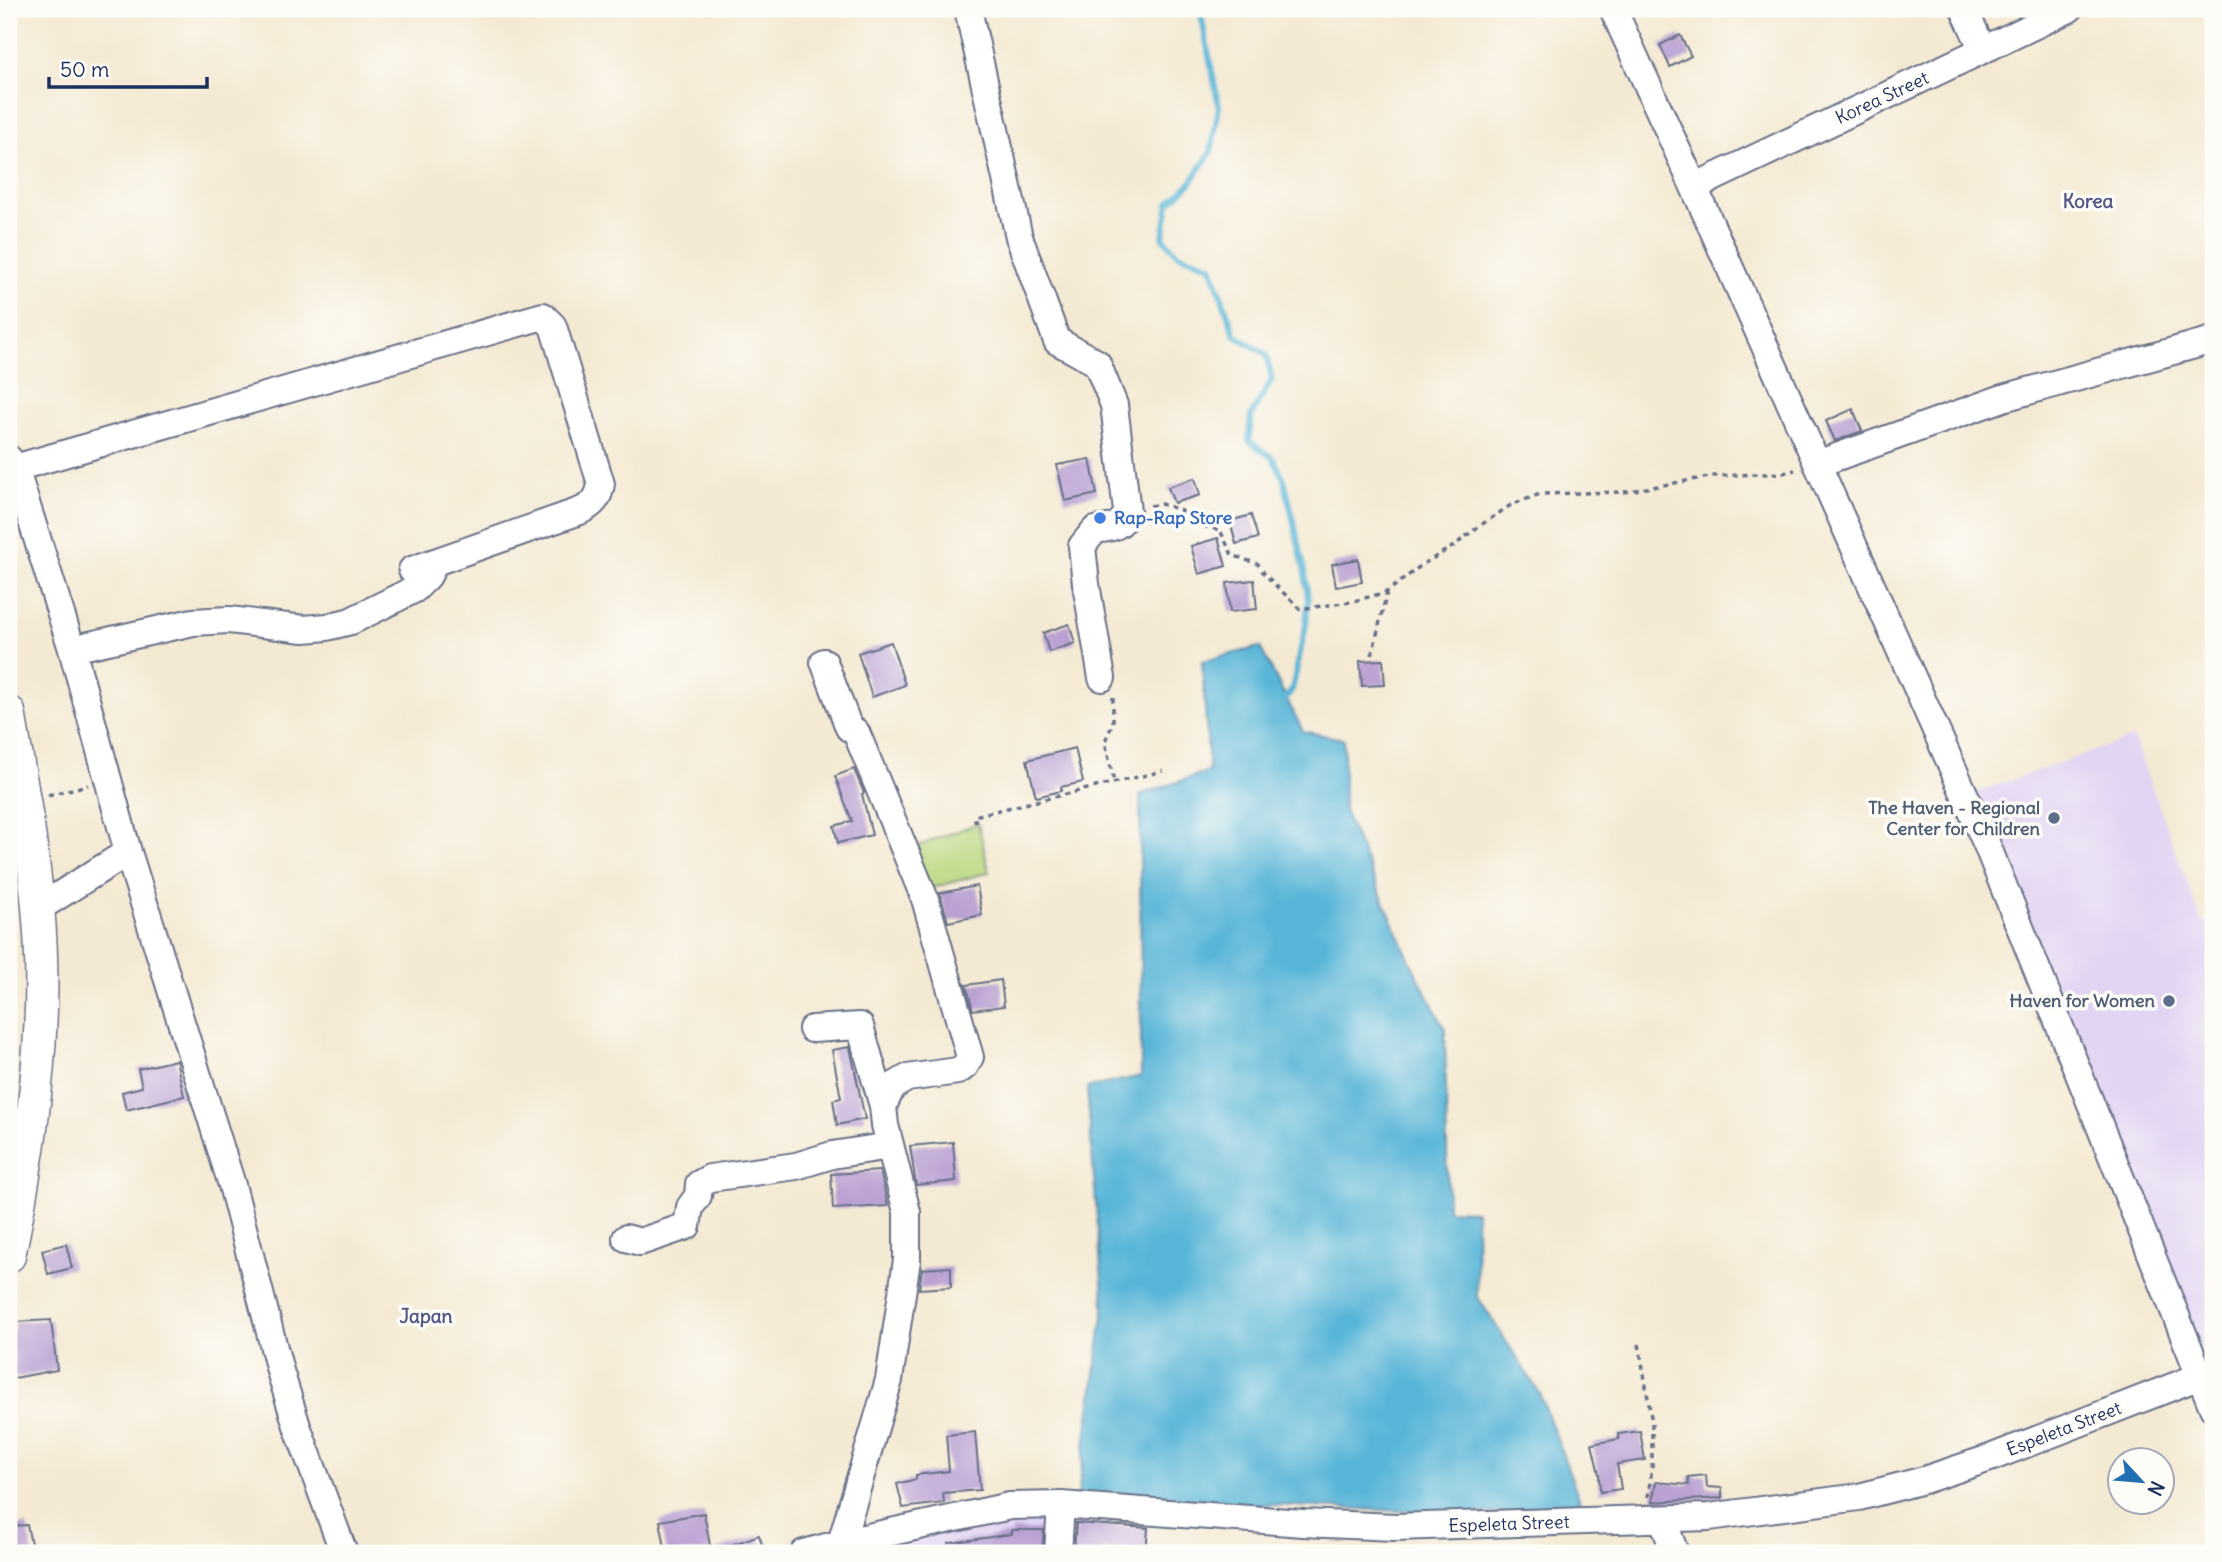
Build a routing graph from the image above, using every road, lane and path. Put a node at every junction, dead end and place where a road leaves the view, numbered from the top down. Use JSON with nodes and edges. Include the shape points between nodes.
{"nodes":[{"id":1,"x":968,"y":9,"type":"edge"},
{"id":2,"x":1613,"y":9,"type":"edge"},
{"id":3,"x":1964,"y":9,"type":"edge"},
{"id":4,"x":2070,"y":9,"type":"edge"},
{"id":5,"x":1983,"y":50,"type":"junction"},
{"id":6,"x":1694,"y":187,"type":"junction"},
{"id":7,"x":2213,"y":340,"type":"edge"},
{"id":8,"x":12,"y":463,"type":"edge"},
{"id":9,"x":1817,"y":464,"type":"junction"},
{"id":10,"x":1127,"y":511,"type":"junction"},
{"id":11,"x":1387,"y":593,"type":"junction"},
{"id":12,"x":72,"y":649,"type":"junction"},
{"id":13,"x":1372,"y":655,"type":"dead end"},
{"id":14,"x":824,"y":662,"type":"dead end"},
{"id":15,"x":1102,"y":678,"type":"joint"},
{"id":16,"x":9,"y":712,"type":"edge"},
{"id":17,"x":1163,"y":771,"type":"dead end"},
{"id":18,"x":108,"y":779,"type":"junction"},
{"id":19,"x":1114,"y":782,"type":"junction"},
{"id":20,"x":24,"y":802,"type":"junction"},
{"id":21,"x":976,"y":823,"type":"dead end"},
{"id":22,"x":128,"y":852,"type":"junction"},
{"id":23,"x":38,"y":908,"type":"junction"},
{"id":24,"x":812,"y":1029,"type":"dead end"},
{"id":25,"x":883,"y":1106,"type":"junction"},
{"id":26,"x":890,"y":1146,"type":"junction"},
{"id":27,"x":626,"y":1238,"type":"dead end"},
{"id":28,"x":9,"y":1256,"type":"edge"},
{"id":29,"x":1639,"y":1344,"type":"dead end"},
{"id":30,"x":2206,"y":1375,"type":"edge"},
{"id":31,"x":2213,"y":1408,"type":"edge"},
{"id":32,"x":1061,"y":1504,"type":"junction"},
{"id":33,"x":1654,"y":1520,"type":"junction"},
{"id":34,"x":841,"y":1543,"type":"junction"},
{"id":35,"x":344,"y":1553,"type":"edge"},
{"id":36,"x":804,"y":1553,"type":"edge"},
{"id":37,"x":1058,"y":1553,"type":"edge"},
{"id":38,"x":1675,"y":1553,"type":"edge"}],
"edges":[{"from":1,"to":10,"type":"street","via":[[1019,237],[1057,341],[1097,363],[1114,405]]},
{"from":2,"to":6,"type":"street"},
{"from":3,"to":5,"type":"street"},
{"from":4,"to":5,"type":"street","name":"Korea Street"},
{"from":5,"to":6,"type":"street","name":"Korea Street"},
{"from":6,"to":9,"type":"street"},
{"from":7,"to":9,"type":"street","via":[[2003,398]]},
{"from":8,"to":12,"type":"street"},
{"from":8,"to":12,"type":"street","via":[[543,316],[553,326],[601,484],[590,507],[423,566],[428,576],[415,589],[351,621],[304,629],[229,620],[193,622]]},
{"from":9,"to":11,"type":"path","via":[[1783,473],[1714,476],[1624,492],[1540,494],[1511,505]]},
{"from":9,"to":30,"type":"street","via":[[1987,845]]},
{"from":10,"to":11,"type":"path","via":[[1161,504],[1188,514],[1198,525],[1220,530],[1232,555],[1258,564],[1300,609]]},
{"from":10,"to":15,"type":"street","via":[[1122,524],[1095,530],[1082,546]]},
{"from":11,"to":13,"type":"path"},
{"from":12,"to":18,"type":"street"},
{"from":14,"to":25,"type":"street","via":[[925,899],[970,1057],[958,1071],[907,1078],[892,1087]]},
{"from":15,"to":19,"type":"path","via":[[1113,696],[1113,723],[1105,740]]},
{"from":16,"to":20,"type":"main road"},
{"from":17,"to":19,"type":"path"},
{"from":18,"to":20,"type":"path"},
{"from":18,"to":22,"type":"street"},
{"from":19,"to":21,"type":"path","via":[[974,816]]},
{"from":20,"to":23,"type":"main road"},
{"from":22,"to":23,"type":"street"},
{"from":22,"to":35,"type":"street","via":[[232,1185],[296,1426]]},
{"from":23,"to":28,"type":"main road","via":[[41,1013],[34,1109]]},
{"from":24,"to":25,"type":"street","via":[[860,1027]]},
{"from":25,"to":26,"type":"street"},
{"from":26,"to":27,"type":"street","via":[[832,1155],[796,1167],[710,1178],[699,1184],[687,1226],[640,1242]]},
{"from":26,"to":34,"type":"street","via":[[907,1212],[907,1260],[889,1380]]},
{"from":29,"to":33,"type":"path","via":[[1652,1423]]},
{"from":30,"to":31,"type":"street"},
{"from":30,"to":33,"type":"street","name":"Espeleta Street","via":[[1990,1458],[1887,1491],[1709,1517]]},
{"from":32,"to":33,"type":"street","name":"Espeleta Street","via":[[1395,1527]]},
{"from":32,"to":34,"type":"street","name":"Espeleta Street","via":[[1010,1506]]},
{"from":32,"to":37,"type":"street"},
{"from":33,"to":38,"type":"street"},
{"from":34,"to":36,"type":"street","name":"Espeleta Street"}]}
